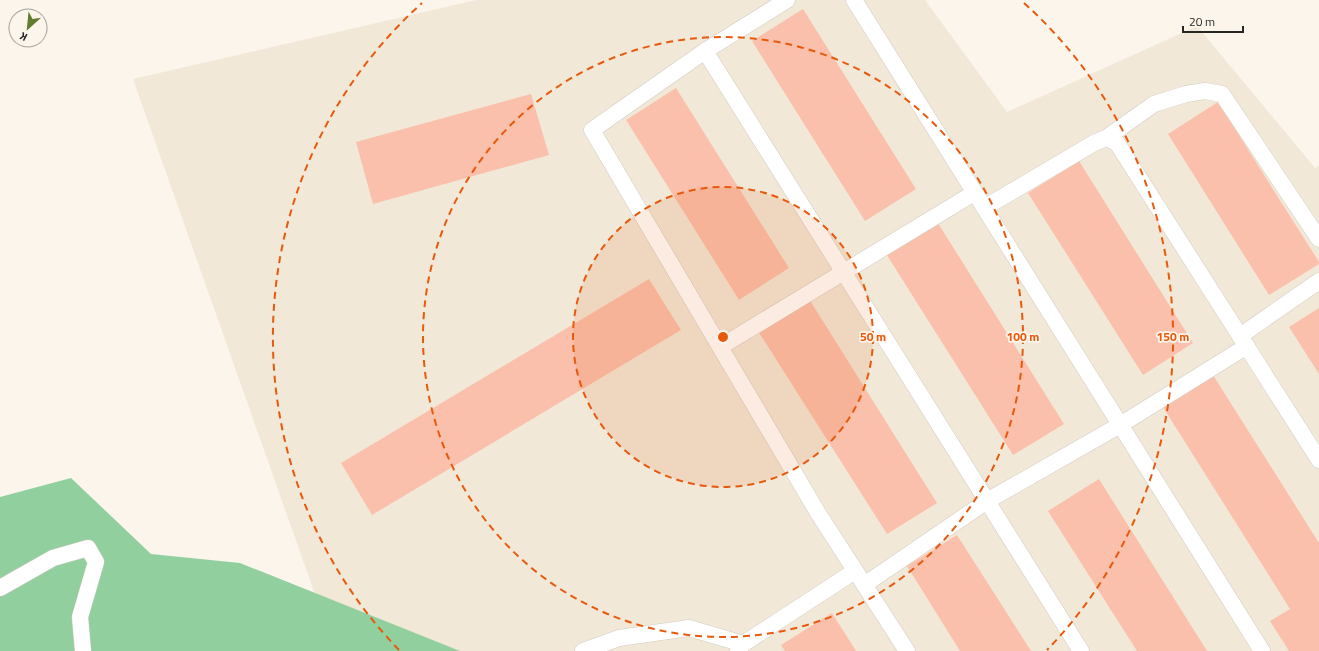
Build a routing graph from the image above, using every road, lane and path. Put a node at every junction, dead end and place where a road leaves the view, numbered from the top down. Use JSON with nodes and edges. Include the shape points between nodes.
{"nodes":[{"id":1,"x":786,"y":0,"type":"edge"},
{"id":2,"x":854,"y":0,"type":"edge"},
{"id":3,"x":705,"y":51,"type":"junction"},
{"id":4,"x":1106,"y":138,"type":"junction"},
{"id":5,"x":974,"y":193,"type":"junction"},
{"id":6,"x":984,"y":208,"type":"junction"},
{"id":7,"x":1319,"y":239,"type":"edge"},
{"id":8,"x":844,"y":272,"type":"junction"},
{"id":9,"x":1319,"y":281,"type":"edge"},
{"id":10,"x":1243,"y":341,"type":"junction"},
{"id":11,"x":720,"y":347,"type":"junction"},
{"id":12,"x":1120,"y":425,"type":"junction"},
{"id":13,"x":1319,"y":460,"type":"edge"},
{"id":14,"x":987,"y":501,"type":"junction"},
{"id":15,"x":855,"y":571,"type":"junction"},
{"id":16,"x":864,"y":586,"type":"junction"},
{"id":17,"x":0,"y":588,"type":"edge"},
{"id":18,"x":740,"y":647,"type":"edge"},
{"id":19,"x":83,"y":651,"type":"edge"},
{"id":20,"x":583,"y":651,"type":"edge"},
{"id":21,"x":907,"y":651,"type":"edge"},
{"id":22,"x":1081,"y":651,"type":"edge"},
{"id":23,"x":1262,"y":651,"type":"edge"}],
"edges":[{"from":1,"to":3,"type":"street"},
{"from":2,"to":5,"type":"street"},
{"from":3,"to":8,"type":"street"},
{"from":3,"to":11,"type":"street","via":[[592,130]]},
{"from":4,"to":6,"type":"street"},
{"from":4,"to":7,"type":"street","via":[[1154,104],[1205,91],[1222,94]]},
{"from":4,"to":10,"type":"street","via":[[1117,143]]},
{"from":5,"to":6,"type":"street"},
{"from":5,"to":8,"type":"street"},
{"from":6,"to":12,"type":"street"},
{"from":8,"to":11,"type":"street"},
{"from":8,"to":14,"type":"street"},
{"from":9,"to":10,"type":"street"},
{"from":10,"to":12,"type":"street"},
{"from":10,"to":13,"type":"street"},
{"from":11,"to":15,"type":"street"},
{"from":12,"to":14,"type":"street"},
{"from":12,"to":23,"type":"street"},
{"from":14,"to":16,"type":"street"},
{"from":14,"to":22,"type":"street"},
{"from":15,"to":16,"type":"street"},
{"from":15,"to":18,"type":"street"},
{"from":16,"to":21,"type":"street"},
{"from":17,"to":19,"type":"street","via":[[53,558],[88,548],[96,562],[80,617]]},
{"from":18,"to":20,"type":"street","via":[[689,628],[619,638]]}]}
